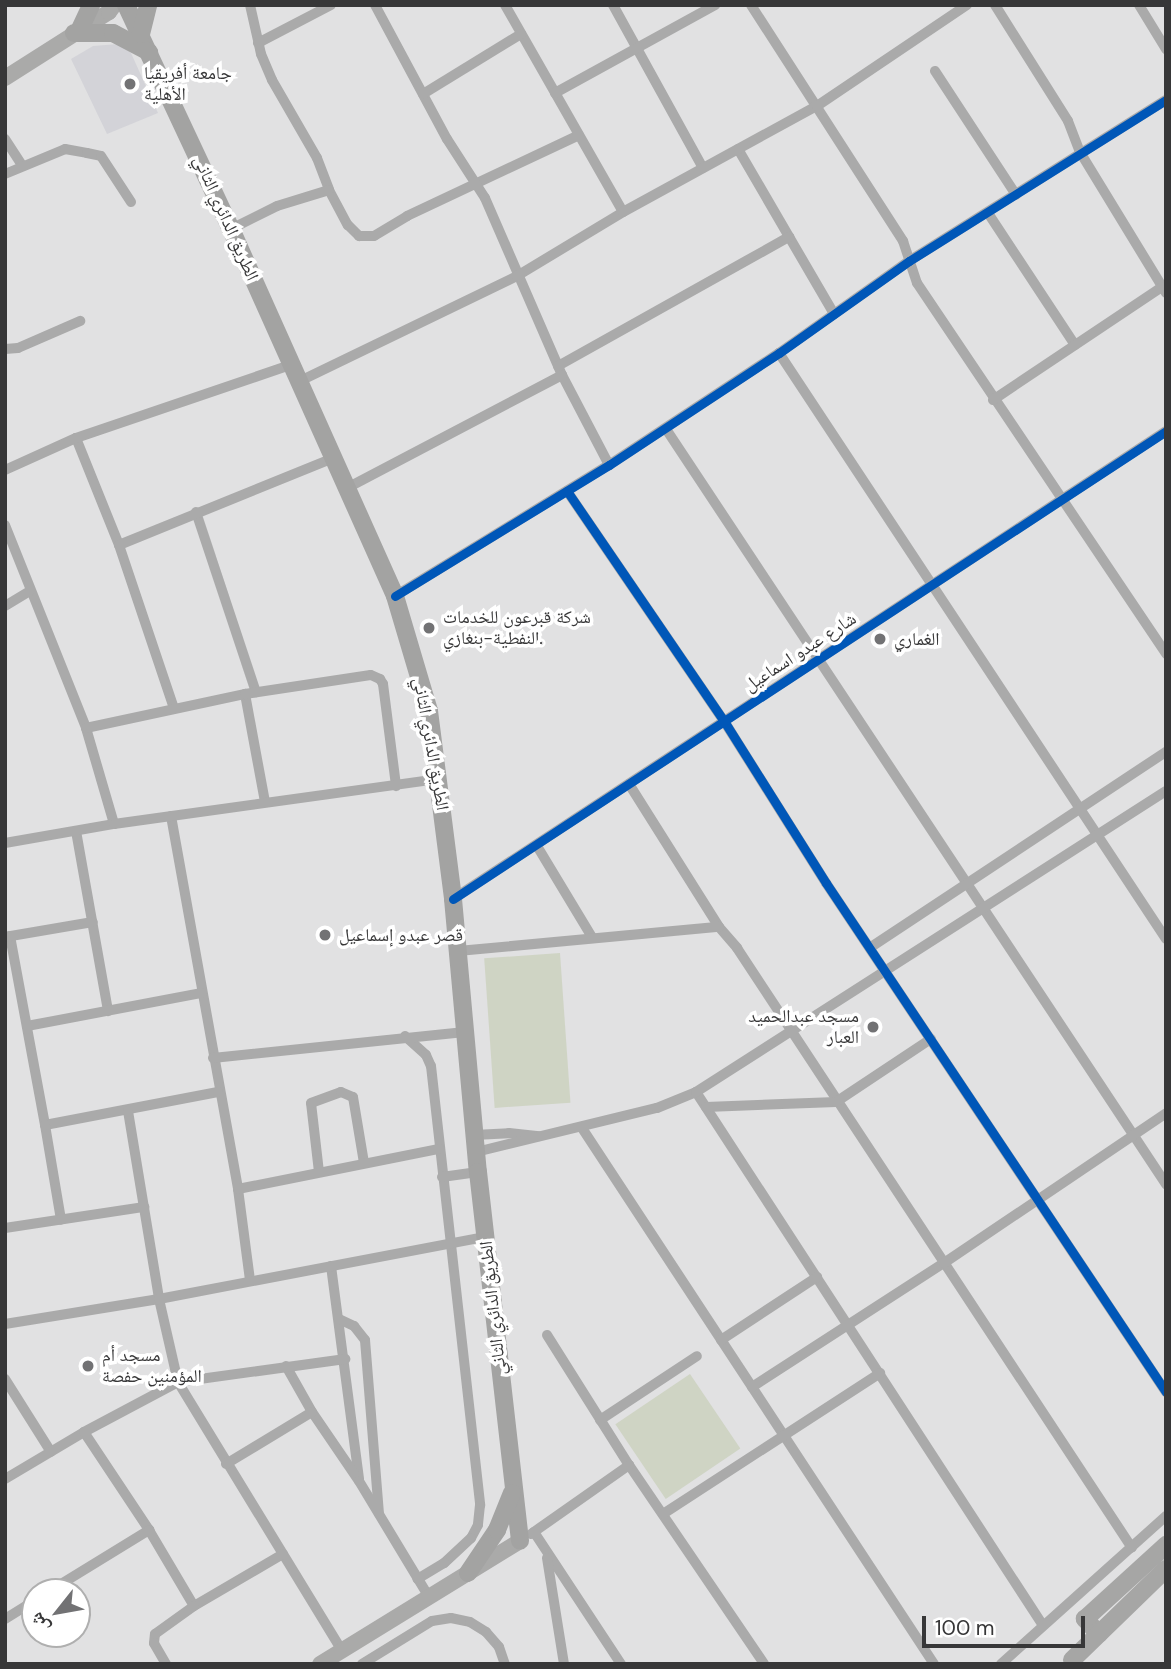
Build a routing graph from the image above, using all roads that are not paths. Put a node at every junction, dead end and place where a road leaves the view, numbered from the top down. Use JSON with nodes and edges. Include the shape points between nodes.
{"nodes":[{"id":1,"x":90,"y":5,"type":"edge"},
{"id":2,"x":148,"y":5,"type":"edge"},
{"id":3,"x":250,"y":5,"type":"edge"},
{"id":4,"x":331,"y":5,"type":"edge"},
{"id":5,"x":374,"y":5,"type":"edge"},
{"id":6,"x":505,"y":5,"type":"edge"},
{"id":7,"x":613,"y":5,"type":"edge"},
{"id":8,"x":715,"y":5,"type":"edge"},
{"id":9,"x":751,"y":5,"type":"edge"},
{"id":10,"x":967,"y":5,"type":"edge"},
{"id":11,"x":995,"y":5,"type":"edge"},
{"id":12,"x":1139,"y":5,"type":"edge"},
{"id":13,"x":122,"y":7,"type":"edge"},
{"id":14,"x":77,"y":31,"type":"junction"},
{"id":15,"x":141,"y":34,"type":"junction"},
{"id":16,"x":522,"y":34,"type":"junction"},
{"id":17,"x":258,"y":43,"type":"junction"},
{"id":18,"x":636,"y":48,"type":"junction"},
{"id":19,"x":1166,"y":49,"type":"edge"},
{"id":20,"x":150,"y":53,"type":"junction"},
{"id":21,"x":935,"y":71,"type":"dead end"},
{"id":22,"x":5,"y":78,"type":"edge"},
{"id":23,"x":555,"y":93,"type":"junction"},
{"id":24,"x":423,"y":94,"type":"junction"},
{"id":25,"x":1166,"y":100,"type":"edge"},
{"id":26,"x":817,"y":106,"type":"junction"},
{"id":27,"x":579,"y":135,"type":"junction"},
{"id":28,"x":5,"y":139,"type":"edge"},
{"id":29,"x":738,"y":149,"type":"junction"},
{"id":30,"x":1080,"y":152,"type":"junction"},
{"id":31,"x":22,"y":165,"type":"junction"},
{"id":32,"x":703,"y":168,"type":"junction"},
{"id":33,"x":5,"y":174,"type":"edge"},
{"id":34,"x":476,"y":182,"type":"junction"},
{"id":35,"x":329,"y":190,"type":"junction"},
{"id":36,"x":1016,"y":195,"type":"junction"},
{"id":37,"x":131,"y":202,"type":"dead end"},
{"id":38,"x":623,"y":212,"type":"junction"},
{"id":39,"x":988,"y":213,"type":"junction"},
{"id":40,"x":231,"y":229,"type":"junction"},
{"id":41,"x":789,"y":237,"type":"junction"},
{"id":42,"x":909,"y":261,"type":"junction"},
{"id":43,"x":517,"y":276,"type":"junction"},
{"id":44,"x":1164,"y":290,"type":"edge"},
{"id":45,"x":834,"y":314,"type":"junction"},
{"id":46,"x":80,"y":321,"type":"dead end"},
{"id":47,"x":1075,"y":345,"type":"junction"},
{"id":48,"x":5,"y":349,"type":"edge"},
{"id":49,"x":779,"y":353,"type":"junction"},
{"id":50,"x":291,"y":365,"type":"junction"},
{"id":51,"x":560,"y":371,"type":"junction"},
{"id":52,"x":300,"y":381,"type":"junction"},
{"id":53,"x":993,"y":400,"type":"junction"},
{"id":54,"x":666,"y":429,"type":"junction"},
{"id":55,"x":1166,"y":431,"type":"edge"},
{"id":56,"x":76,"y":438,"type":"junction"},
{"id":57,"x":333,"y":458,"type":"junction"},
{"id":58,"x":609,"y":465,"type":"junction"},
{"id":59,"x":5,"y":470,"type":"edge"},
{"id":60,"x":347,"y":488,"type":"junction"},
{"id":61,"x":567,"y":491,"type":"junction"},
{"id":62,"x":1061,"y":499,"type":"junction"},
{"id":63,"x":196,"y":512,"type":"junction"},
{"id":64,"x":5,"y":524,"type":"edge"},
{"id":65,"x":119,"y":545,"type":"junction"},
{"id":66,"x":933,"y":584,"type":"junction"},
{"id":67,"x":30,"y":591,"type":"junction"},
{"id":68,"x":395,"y":596,"type":"junction"},
{"id":69,"x":5,"y":606,"type":"edge"},
{"id":70,"x":1164,"y":646,"type":"edge"},
{"id":71,"x":818,"y":659,"type":"junction"},
{"id":72,"x":251,"y":693,"type":"junction"},
{"id":73,"x":174,"y":708,"type":"junction"},
{"id":74,"x":723,"y":721,"type":"junction"},
{"id":75,"x":86,"y":727,"type":"junction"},
{"id":76,"x":1166,"y":752,"type":"edge"},
{"id":77,"x":439,"y":779,"type":"junction"},
{"id":78,"x":629,"y":784,"type":"junction"},
{"id":79,"x":396,"y":786,"type":"junction"},
{"id":80,"x":1166,"y":791,"type":"edge"},
{"id":81,"x":265,"y":802,"type":"junction"},
{"id":82,"x":1080,"y":808,"type":"junction"},
{"id":83,"x":171,"y":816,"type":"junction"},
{"id":84,"x":114,"y":824,"type":"junction"},
{"id":85,"x":76,"y":831,"type":"junction"},
{"id":86,"x":1098,"y":835,"type":"junction"},
{"id":87,"x":5,"y":843,"type":"edge"},
{"id":88,"x":537,"y":846,"type":"junction"},
{"id":89,"x":968,"y":882,"type":"junction"},
{"id":90,"x":453,"y":899,"type":"junction"},
{"id":91,"x":984,"y":908,"type":"junction"},
{"id":92,"x":93,"y":922,"type":"junction"},
{"id":93,"x":719,"y":927,"type":"junction"},
{"id":94,"x":8,"y":937,"type":"edge"},
{"id":95,"x":592,"y":937,"type":"junction"},
{"id":96,"x":1166,"y":939,"type":"edge"},
{"id":97,"x":871,"y":947,"type":"junction"},
{"id":98,"x":457,"y":951,"type":"junction"},
{"id":99,"x":886,"y":973,"type":"junction"},
{"id":100,"x":202,"y":993,"type":"junction"},
{"id":101,"x":108,"y":1011,"type":"junction"},
{"id":102,"x":27,"y":1026,"type":"junction"},
{"id":103,"x":465,"y":1032,"type":"junction"},
{"id":104,"x":792,"y":1033,"type":"junction"},
{"id":105,"x":405,"y":1036,"type":"junction"},
{"id":106,"x":931,"y":1039,"type":"junction"},
{"id":107,"x":213,"y":1058,"type":"junction"},
{"id":108,"x":218,"y":1092,"type":"junction"},
{"id":109,"x":696,"y":1092,"type":"junction"},
{"id":110,"x":836,"y":1102,"type":"junction"},
{"id":111,"x":706,"y":1107,"type":"junction"},
{"id":112,"x":128,"y":1111,"type":"junction"},
{"id":113,"x":1166,"y":1113,"type":"edge"},
{"id":114,"x":45,"y":1125,"type":"junction"},
{"id":115,"x":582,"y":1128,"type":"junction"},
{"id":116,"x":1133,"y":1135,"type":"junction"},
{"id":117,"x":539,"y":1136,"type":"junction"},
{"id":118,"x":475,"y":1144,"type":"junction"},
{"id":119,"x":439,"y":1149,"type":"junction"},
{"id":120,"x":364,"y":1163,"type":"junction"},
{"id":121,"x":319,"y":1172,"type":"junction"},
{"id":122,"x":478,"y":1172,"type":"junction"},
{"id":123,"x":442,"y":1177,"type":"junction"},
{"id":124,"x":1166,"y":1184,"type":"edge"},
{"id":125,"x":237,"y":1189,"type":"junction"},
{"id":126,"x":1039,"y":1199,"type":"junction"},
{"id":127,"x":144,"y":1207,"type":"junction"},
{"id":128,"x":61,"y":1220,"type":"junction"},
{"id":129,"x":5,"y":1228,"type":"edge"},
{"id":130,"x":485,"y":1237,"type":"junction"},
{"id":131,"x":452,"y":1244,"type":"junction"},
{"id":132,"x":944,"y":1263,"type":"junction"},
{"id":133,"x":331,"y":1266,"type":"junction"},
{"id":134,"x":817,"y":1277,"type":"junction"},
{"id":135,"x":250,"y":1280,"type":"junction"},
{"id":136,"x":159,"y":1298,"type":"junction"},
{"id":137,"x":339,"y":1319,"type":"junction"},
{"id":138,"x":5,"y":1324,"type":"edge"},
{"id":139,"x":848,"y":1324,"type":"junction"},
{"id":140,"x":547,"y":1335,"type":"dead end"},
{"id":141,"x":721,"y":1340,"type":"junction"},
{"id":142,"x":697,"y":1356,"type":"dead end"},
{"id":143,"x":345,"y":1359,"type":"junction"},
{"id":144,"x":286,"y":1366,"type":"junction"},
{"id":145,"x":880,"y":1373,"type":"junction"},
{"id":146,"x":5,"y":1379,"type":"edge"},
{"id":147,"x":178,"y":1382,"type":"junction"},
{"id":148,"x":752,"y":1387,"type":"junction"},
{"id":149,"x":1166,"y":1392,"type":"edge"},
{"id":150,"x":312,"y":1412,"type":"junction"},
{"id":151,"x":600,"y":1420,"type":"junction"},
{"id":152,"x":83,"y":1432,"type":"junction"},
{"id":153,"x":783,"y":1434,"type":"junction"},
{"id":154,"x":51,"y":1452,"type":"junction"},
{"id":155,"x":226,"y":1464,"type":"junction"},
{"id":156,"x":629,"y":1465,"type":"junction"},
{"id":157,"x":5,"y":1479,"type":"edge"},
{"id":158,"x":359,"y":1481,"type":"junction"},
{"id":159,"x":514,"y":1486,"type":"junction"},
{"id":160,"x":663,"y":1514,"type":"junction"},
{"id":161,"x":380,"y":1516,"type":"junction"},
{"id":162,"x":1166,"y":1516,"type":"edge"},
{"id":163,"x":149,"y":1530,"type":"junction"},
{"id":164,"x":527,"y":1536,"type":"junction"},
{"id":165,"x":1166,"y":1545,"type":"edge"},
{"id":166,"x":1132,"y":1548,"type":"junction"},
{"id":167,"x":283,"y":1554,"type":"junction"},
{"id":168,"x":547,"y":1555,"type":"junction"},
{"id":169,"x":1166,"y":1569,"type":"edge"},
{"id":170,"x":468,"y":1573,"type":"junction"},
{"id":171,"x":71,"y":1578,"type":"edge"},
{"id":172,"x":417,"y":1579,"type":"junction"},
{"id":173,"x":429,"y":1597,"type":"junction"},
{"id":174,"x":194,"y":1606,"type":"junction"},
{"id":175,"x":21,"y":1609,"type":"edge"},
{"id":176,"x":5,"y":1619,"type":"edge"},
{"id":177,"x":1042,"y":1624,"type":"junction"},
{"id":178,"x":1099,"y":1634,"type":"junction"},
{"id":179,"x":342,"y":1651,"type":"junction"},
{"id":180,"x":1072,"y":1660,"type":"dead end"},
{"id":181,"x":166,"y":1664,"type":"edge"},
{"id":182,"x":320,"y":1664,"type":"edge"},
{"id":183,"x":362,"y":1664,"type":"edge"},
{"id":184,"x":505,"y":1664,"type":"edge"},
{"id":185,"x":564,"y":1664,"type":"edge"},
{"id":186,"x":621,"y":1664,"type":"edge"},
{"id":187,"x":764,"y":1664,"type":"edge"},
{"id":188,"x":934,"y":1664,"type":"edge"},
{"id":189,"x":1001,"y":1664,"type":"edge"}],
"edges":[{"from":1,"to":14,"type":"main road"},
{"from":2,"to":15,"type":"main road"},
{"from":3,"to":17,"type":"street"},
{"from":4,"to":17,"type":"street"},
{"from":5,"to":24,"type":"street"},
{"from":6,"to":16,"type":"street"},
{"from":7,"to":18,"type":"street"},
{"from":8,"to":18,"type":"street"},
{"from":9,"to":26,"type":"street"},
{"from":10,"to":26,"type":"street"},
{"from":11,"to":30,"type":"street","via":[[1068,121]]},
{"from":12,"to":19,"type":"street"},
{"from":13,"to":14,"type":"main road"},
{"from":13,"to":15,"type":"main road","name":"الطريق الدائري الثاني"},
{"from":14,"to":20,"type":"main road","via":[[113,33]]},
{"from":14,"to":22,"type":"main road"},
{"from":15,"to":20,"type":"main road","name":"الطريق الدائري الثاني"},
{"from":16,"to":23,"type":"street"},
{"from":16,"to":24,"type":"street"},
{"from":17,"to":35,"type":"street"},
{"from":18,"to":23,"type":"street"},
{"from":18,"to":32,"type":"street"},
{"from":20,"to":40,"type":"main road","name":"الطريق الدائري الثاني"},
{"from":21,"to":36,"type":"street"},
{"from":23,"to":27,"type":"street"},
{"from":24,"to":34,"type":"street"},
{"from":25,"to":30,"type":"street"},
{"from":26,"to":29,"type":"street"},
{"from":26,"to":42,"type":"street","via":[[903,241]]},
{"from":27,"to":34,"type":"street"},
{"from":27,"to":38,"type":"street"},
{"from":28,"to":31,"type":"street"},
{"from":29,"to":32,"type":"street"},
{"from":29,"to":41,"type":"street"},
{"from":30,"to":36,"type":"street"},
{"from":30,"to":44,"type":"street"},
{"from":31,"to":33,"type":"street"},
{"from":31,"to":37,"type":"street","via":[[65,149],[101,156]]},
{"from":32,"to":38,"type":"street"},
{"from":34,"to":35,"type":"street","via":[[374,236],[359,236],[348,225]]},
{"from":34,"to":43,"type":"street"},
{"from":35,"to":40,"type":"street","via":[[277,206]]},
{"from":36,"to":39,"type":"street"},
{"from":38,"to":43,"type":"street"},
{"from":39,"to":42,"type":"street"},
{"from":39,"to":47,"type":"street"},
{"from":40,"to":50,"type":"main road","name":"الطريق الدائري الثاني"},
{"from":41,"to":45,"type":"street"},
{"from":41,"to":51,"type":"street"},
{"from":42,"to":45,"type":"street"},
{"from":42,"to":53,"type":"street","via":[[918,283]]},
{"from":43,"to":51,"type":"street"},
{"from":43,"to":52,"type":"street"},
{"from":44,"to":47,"type":"street"},
{"from":45,"to":49,"type":"street"},
{"from":46,"to":48,"type":"street","via":[[18,348]]},
{"from":47,"to":53,"type":"street"},
{"from":49,"to":54,"type":"street"},
{"from":49,"to":66,"type":"street"},
{"from":50,"to":52,"type":"main road","name":"الطريق الدائري الثاني"},
{"from":50,"to":56,"type":"street"},
{"from":51,"to":58,"type":"street"},
{"from":51,"to":60,"type":"street"},
{"from":52,"to":57,"type":"main road","name":"الطريق الدائري الثاني"},
{"from":53,"to":62,"type":"street"},
{"from":54,"to":58,"type":"street"},
{"from":54,"to":71,"type":"street"},
{"from":55,"to":62,"type":"street","name":"شارع عبدو اسماعيل"},
{"from":56,"to":59,"type":"street"},
{"from":56,"to":65,"type":"street"},
{"from":57,"to":60,"type":"main road","name":"الطريق الدائري الثاني"},
{"from":57,"to":63,"type":"street"},
{"from":58,"to":61,"type":"street"},
{"from":60,"to":68,"type":"main road","name":"الطريق الدائري الثاني"},
{"from":61,"to":68,"type":"street"},
{"from":61,"to":74,"type":"street"},
{"from":62,"to":66,"type":"street","name":"شارع عبدو اسماعيل"},
{"from":62,"to":70,"type":"street"},
{"from":63,"to":65,"type":"street"},
{"from":63,"to":72,"type":"street"},
{"from":64,"to":67,"type":"street"},
{"from":65,"to":73,"type":"street"},
{"from":66,"to":71,"type":"street","name":"شارع عبدو اسماعيل"},
{"from":66,"to":82,"type":"street"},
{"from":67,"to":69,"type":"street"},
{"from":67,"to":75,"type":"street"},
{"from":68,"to":77,"type":"main road","name":"الطريق الدائري الثاني","via":[[429,711]]},
{"from":71,"to":74,"type":"street","name":"شارع عبدو اسماعيل"},
{"from":71,"to":89,"type":"street"},
{"from":72,"to":73,"type":"street"},
{"from":72,"to":79,"type":"street","via":[[371,675],[380,679]]},
{"from":72,"to":81,"type":"street"},
{"from":73,"to":75,"type":"street"},
{"from":74,"to":78,"type":"street","name":"شارع عبدو اسماعيل"},
{"from":74,"to":97,"type":"street"},
{"from":75,"to":84,"type":"street"},
{"from":76,"to":82,"type":"street"},
{"from":77,"to":79,"type":"street"},
{"from":77,"to":90,"type":"main road","name":"الطريق الدائري الثاني"},
{"from":78,"to":88,"type":"street","name":"شارع عبدو اسماعيل"},
{"from":78,"to":93,"type":"street"},
{"from":79,"to":81,"type":"street"},
{"from":80,"to":86,"type":"street"},
{"from":81,"to":83,"type":"street"},
{"from":82,"to":86,"type":"street"},
{"from":82,"to":89,"type":"street"},
{"from":83,"to":84,"type":"street"},
{"from":83,"to":100,"type":"street"},
{"from":84,"to":85,"type":"street"},
{"from":85,"to":87,"type":"street"},
{"from":85,"to":92,"type":"street"},
{"from":86,"to":91,"type":"street"},
{"from":86,"to":96,"type":"street"},
{"from":88,"to":90,"type":"street","name":"شارع عبدو اسماعيل"},
{"from":88,"to":95,"type":"street"},
{"from":89,"to":91,"type":"street"},
{"from":89,"to":97,"type":"street"},
{"from":90,"to":98,"type":"main road","name":"الطريق الدائري الثاني"},
{"from":91,"to":99,"type":"street"},
{"from":91,"to":116,"type":"street"},
{"from":92,"to":94,"type":"street"},
{"from":92,"to":101,"type":"street"},
{"from":93,"to":95,"type":"street"},
{"from":93,"to":104,"type":"street"},
{"from":94,"to":102,"type":"street"},
{"from":95,"to":98,"type":"street"},
{"from":97,"to":99,"type":"street"},
{"from":98,"to":103,"type":"main road","name":"الطريق الدائري الثاني"},
{"from":99,"to":104,"type":"street"},
{"from":99,"to":106,"type":"street"},
{"from":100,"to":101,"type":"street"},
{"from":100,"to":107,"type":"street"},
{"from":101,"to":102,"type":"street"},
{"from":102,"to":114,"type":"street"},
{"from":103,"to":105,"type":"street"},
{"from":103,"to":118,"type":"main road","name":"الطريق الدائري الثاني"},
{"from":104,"to":109,"type":"street"},
{"from":104,"to":110,"type":"street"},
{"from":105,"to":107,"type":"street"},
{"from":105,"to":119,"type":"street","via":[[426,1055],[430,1066]]},
{"from":106,"to":110,"type":"street"},
{"from":106,"to":126,"type":"street"},
{"from":107,"to":108,"type":"street"},
{"from":108,"to":112,"type":"street"},
{"from":108,"to":125,"type":"street"},
{"from":109,"to":111,"type":"street"},
{"from":109,"to":115,"type":"street","via":[[657,1108]]},
{"from":110,"to":111,"type":"street"},
{"from":110,"to":132,"type":"street"},
{"from":111,"to":134,"type":"street"},
{"from":112,"to":114,"type":"street"},
{"from":112,"to":127,"type":"street"},
{"from":113,"to":116,"type":"street"},
{"from":114,"to":128,"type":"street"},
{"from":115,"to":117,"type":"street"},
{"from":115,"to":141,"type":"street"},
{"from":116,"to":124,"type":"street"},
{"from":116,"to":126,"type":"street"},
{"from":117,"to":118,"type":"street","via":[[511,1146]]},
{"from":117,"to":118,"type":"street","via":[[509,1133]]},
{"from":118,"to":122,"type":"main road","name":"الطريق الدائري الثاني"},
{"from":119,"to":120,"type":"street"},
{"from":119,"to":123,"type":"street"},
{"from":120,"to":121,"type":"street"},
{"from":120,"to":121,"type":"street","via":[[353,1097],[341,1092],[311,1103]]},
{"from":121,"to":125,"type":"street"},
{"from":122,"to":123,"type":"street"},
{"from":122,"to":130,"type":"main road","name":"الطريق الدائري الثاني"},
{"from":123,"to":131,"type":"street"},
{"from":125,"to":135,"type":"street"},
{"from":126,"to":132,"type":"street"},
{"from":126,"to":149,"type":"street"},
{"from":127,"to":128,"type":"street"},
{"from":127,"to":136,"type":"street"},
{"from":128,"to":129,"type":"street"},
{"from":130,"to":131,"type":"street"},
{"from":130,"to":159,"type":"main road","name":"الطريق الدائري الثاني"},
{"from":131,"to":133,"type":"street"},
{"from":131,"to":172,"type":"street","via":[[476,1461],[478,1525],[459,1551]]},
{"from":132,"to":139,"type":"street"},
{"from":132,"to":166,"type":"street"},
{"from":133,"to":135,"type":"street"},
{"from":133,"to":137,"type":"street"},
{"from":134,"to":139,"type":"street"},
{"from":134,"to":141,"type":"street"},
{"from":135,"to":136,"type":"street"},
{"from":136,"to":138,"type":"street"},
{"from":136,"to":147,"type":"street"},
{"from":137,"to":143,"type":"street"},
{"from":137,"to":161,"type":"street","via":[[354,1326],[365,1340]]},
{"from":139,"to":145,"type":"street"},
{"from":139,"to":148,"type":"street"},
{"from":140,"to":151,"type":"street"},
{"from":141,"to":148,"type":"street"},
{"from":142,"to":151,"type":"street"},
{"from":143,"to":144,"type":"street"},
{"from":143,"to":158,"type":"street"},
{"from":144,"to":147,"type":"street"},
{"from":144,"to":150,"type":"street"},
{"from":145,"to":153,"type":"street"},
{"from":145,"to":177,"type":"street"},
{"from":146,"to":154,"type":"street"},
{"from":147,"to":152,"type":"street"},
{"from":147,"to":155,"type":"street"},
{"from":148,"to":153,"type":"street"},
{"from":150,"to":155,"type":"street"},
{"from":150,"to":158,"type":"street"},
{"from":151,"to":156,"type":"street"},
{"from":152,"to":154,"type":"street"},
{"from":152,"to":163,"type":"street"},
{"from":153,"to":160,"type":"street"},
{"from":153,"to":188,"type":"street"},
{"from":154,"to":157,"type":"street"},
{"from":155,"to":167,"type":"street"},
{"from":156,"to":160,"type":"street"},
{"from":156,"to":164,"type":"street"},
{"from":158,"to":161,"type":"street"},
{"from":159,"to":164,"type":"main road","name":"الطريق الدائري الثاني"},
{"from":159,"to":170,"type":"main road","via":[[497,1530]]},
{"from":160,"to":187,"type":"street"},
{"from":161,"to":172,"type":"street"},
{"from":162,"to":166,"type":"street"},
{"from":163,"to":171,"type":"street"},
{"from":163,"to":174,"type":"street"},
{"from":164,"to":168,"type":"street"},
{"from":164,"to":170,"type":"main road"},
{"from":165,"to":178,"type":"highway","via":[[1085,1619]]},
{"from":166,"to":177,"type":"street"},
{"from":167,"to":174,"type":"street"},
{"from":167,"to":179,"type":"street"},
{"from":168,"to":185,"type":"street"},
{"from":168,"to":186,"type":"street"},
{"from":169,"to":178,"type":"highway"},
{"from":170,"to":173,"type":"main road"},
{"from":172,"to":173,"type":"street"},
{"from":173,"to":179,"type":"main road"},
{"from":174,"to":181,"type":"street","via":[[155,1634],[154,1643]]},
{"from":175,"to":176,"type":"street"},
{"from":177,"to":189,"type":"street"},
{"from":178,"to":180,"type":"highway"},
{"from":179,"to":182,"type":"main road"},
{"from":183,"to":184,"type":"street","via":[[432,1621],[451,1618],[486,1632],[499,1647]]}]}
